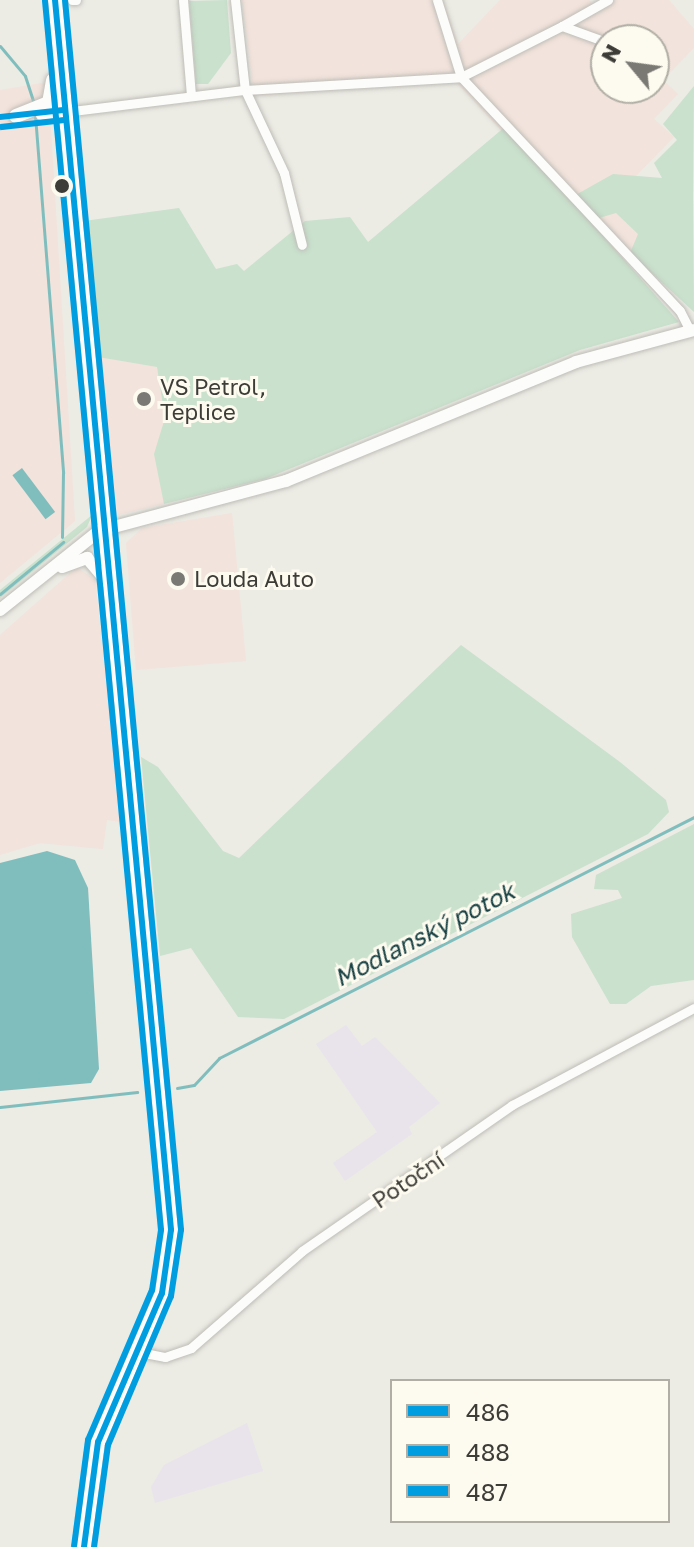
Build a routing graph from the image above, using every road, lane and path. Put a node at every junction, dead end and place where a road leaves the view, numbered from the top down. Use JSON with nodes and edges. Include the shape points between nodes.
{"nodes":[{"id":1,"x":54,"y":0,"type":"edge"},
{"id":2,"x":183,"y":0,"type":"edge"},
{"id":3,"x":235,"y":0,"type":"edge"},
{"id":4,"x":437,"y":0,"type":"edge"},
{"id":5,"x":608,"y":0,"type":"edge"},
{"id":6,"x":562,"y":26,"type":"junction"},
{"id":7,"x":590,"y":36,"type":"edge"},
{"id":8,"x":461,"y":77,"type":"junction"},
{"id":9,"x":245,"y":90,"type":"junction"},
{"id":10,"x":191,"y":95,"type":"junction"},
{"id":11,"x":63,"y":110,"type":"junction"},
{"id":12,"x":40,"y":115,"type":"dead end"},
{"id":13,"x":16,"y":116,"type":"dead end"},
{"id":14,"x":302,"y":245,"type":"dead end"},
{"id":15,"x":692,"y":331,"type":"edge"},
{"id":16,"x":105,"y":528,"type":"junction"},
{"id":17,"x":34,"y":581,"type":"junction"},
{"id":18,"x":111,"y":593,"type":"junction"},
{"id":19,"x":0,"y":610,"type":"edge"},
{"id":20,"x":694,"y":1008,"type":"edge"},
{"id":21,"x":134,"y":1351,"type":"junction"},
{"id":22,"x":84,"y":1547,"type":"edge"}],
"edges":[{"from":1,"to":11,"type":"main road"},
{"from":1,"to":13,"type":"main road","via":[[52,97]]},
{"from":2,"to":10,"type":"street"},
{"from":3,"to":9,"type":"street"},
{"from":4,"to":8,"type":"street"},
{"from":5,"to":6,"type":"street"},
{"from":6,"to":7,"type":"street"},
{"from":6,"to":8,"type":"street"},
{"from":8,"to":9,"type":"street"},
{"from":8,"to":15,"type":"street","via":[[680,311]]},
{"from":9,"to":10,"type":"street"},
{"from":9,"to":14,"type":"street","via":[[284,173]]},
{"from":10,"to":11,"type":"street"},
{"from":11,"to":12,"type":"street"},
{"from":11,"to":16,"type":"main road"},
{"from":15,"to":16,"type":"street","via":[[576,362],[286,481]]},
{"from":16,"to":17,"type":"street"},
{"from":16,"to":18,"type":"main road"},
{"from":17,"to":18,"type":"street","via":[[83,557],[100,567]]},
{"from":17,"to":19,"type":"street"},
{"from":18,"to":21,"type":"main road","via":[[171,1230],[167,1274]]},
{"from":20,"to":21,"type":"street","name":"Potoční","via":[[512,1105],[302,1251],[191,1348],[165,1357]]},
{"from":21,"to":22,"type":"main road","via":[[98,1442]]}]}
